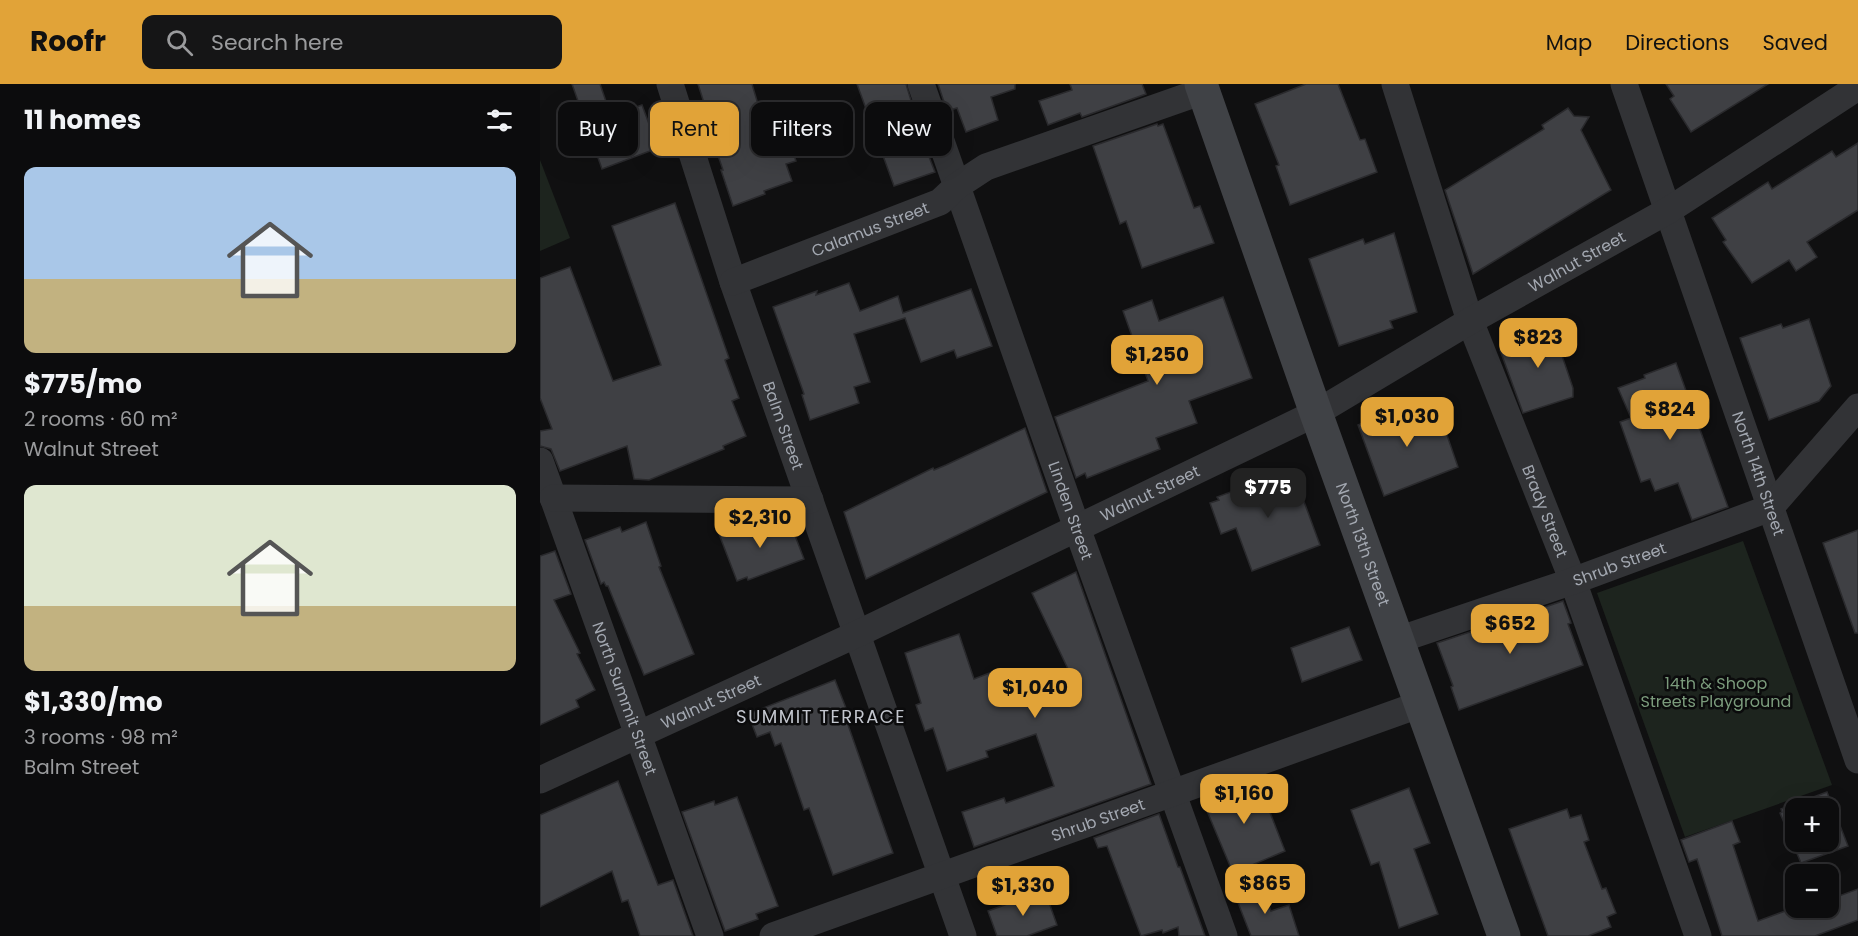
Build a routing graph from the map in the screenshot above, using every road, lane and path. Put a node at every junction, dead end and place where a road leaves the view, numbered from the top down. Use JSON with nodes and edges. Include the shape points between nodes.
{"nodes":[{"id":1,"x":670,"y":84,"type":"edge"},
{"id":2,"x":921,"y":84,"type":"edge"},
{"id":3,"x":1395,"y":84,"type":"edge"},
{"id":4,"x":1624,"y":84,"type":"edge"},
{"id":5,"x":1202,"y":87,"type":"edge"},
{"id":6,"x":1858,"y":87,"type":"edge"},
{"id":7,"x":957,"y":186,"type":"junction"},
{"id":8,"x":1669,"y":210,"type":"junction"},
{"id":9,"x":733,"y":282,"type":"junction"},
{"id":10,"x":1470,"y":321,"type":"junction"},
{"id":11,"x":1858,"y":407,"type":"edge"},
{"id":12,"x":1316,"y":413,"type":"junction"},
{"id":13,"x":540,"y":461,"type":"edge"},
{"id":14,"x":553,"y":498,"type":"junction"},
{"id":15,"x":810,"y":500,"type":"junction"},
{"id":16,"x":1770,"y":508,"type":"junction"},
{"id":17,"x":1077,"y":528,"type":"junction"},
{"id":18,"x":1573,"y":581,"type":"junction"},
{"id":19,"x":857,"y":634,"type":"junction"},
{"id":20,"x":1398,"y":640,"type":"junction"},
{"id":21,"x":1421,"y":704,"type":"junction"},
{"id":22,"x":638,"y":736,"type":"junction"},
{"id":23,"x":1857,"y":753,"type":"edge"},
{"id":24,"x":540,"y":780,"type":"edge"},
{"id":25,"x":1173,"y":793,"type":"junction"},
{"id":26,"x":942,"y":875,"type":"junction"},
{"id":27,"x":710,"y":936,"type":"edge"},
{"id":28,"x":773,"y":936,"type":"edge"},
{"id":29,"x":963,"y":936,"type":"edge"},
{"id":30,"x":1224,"y":936,"type":"edge"},
{"id":31,"x":1504,"y":936,"type":"edge"},
{"id":32,"x":1698,"y":936,"type":"edge"}],
"edges":[{"from":1,"to":9,"type":"street","name":"Balm Street"},
{"from":2,"to":7,"type":"street","name":"Linden Street"},
{"from":3,"to":10,"type":"street","name":"Brady Street"},
{"from":4,"to":8,"type":"street","name":"North 14th Street"},
{"from":5,"to":7,"type":"street","name":"Calamus Street","via":[[986,167]]},
{"from":5,"to":12,"type":"main road","name":"North 13th Street"},
{"from":6,"to":8,"type":"street","name":"Walnut Street"},
{"from":7,"to":9,"type":"street","name":"Calamus Street","via":[[940,202]]},
{"from":7,"to":17,"type":"street","name":"Linden Street"},
{"from":8,"to":10,"type":"street","name":"Walnut Street"},
{"from":8,"to":16,"type":"street","name":"North 14th Street"},
{"from":9,"to":15,"type":"street","name":"Balm Street"},
{"from":10,"to":12,"type":"street","name":"Walnut Street"},
{"from":10,"to":18,"type":"street","name":"Brady Street"},
{"from":11,"to":16,"type":"street"},
{"from":12,"to":17,"type":"street","name":"Walnut Street"},
{"from":12,"to":20,"type":"main road","name":"North 13th Street"},
{"from":13,"to":14,"type":"street","name":"North Summit Street"},
{"from":14,"to":15,"type":"street"},
{"from":14,"to":22,"type":"street","name":"North Summit Street"},
{"from":15,"to":19,"type":"street","name":"Balm Street"},
{"from":16,"to":18,"type":"street","name":"Shrub Street"},
{"from":16,"to":23,"type":"street","name":"North 14th Street"},
{"from":17,"to":19,"type":"street","name":"Walnut Street"},
{"from":17,"to":25,"type":"street","name":"Linden Street"},
{"from":18,"to":20,"type":"street","name":"Shrub Street"},
{"from":18,"to":32,"type":"street","name":"Brady Street"},
{"from":19,"to":22,"type":"street","name":"Walnut Street"},
{"from":19,"to":26,"type":"street","name":"Balm Street"},
{"from":20,"to":21,"type":"main road","name":"North 13th Street"},
{"from":21,"to":25,"type":"street","name":"Shrub Street"},
{"from":21,"to":31,"type":"main road","name":"North 13th Street"},
{"from":22,"to":24,"type":"street","name":"Walnut Street"},
{"from":22,"to":27,"type":"street","name":"North Summit Street"},
{"from":25,"to":26,"type":"street","name":"Shrub Street"},
{"from":25,"to":30,"type":"street","name":"Linden Street"},
{"from":26,"to":28,"type":"street","name":"Shrub Street"},
{"from":26,"to":29,"type":"street","name":"Balm Street"}]}
